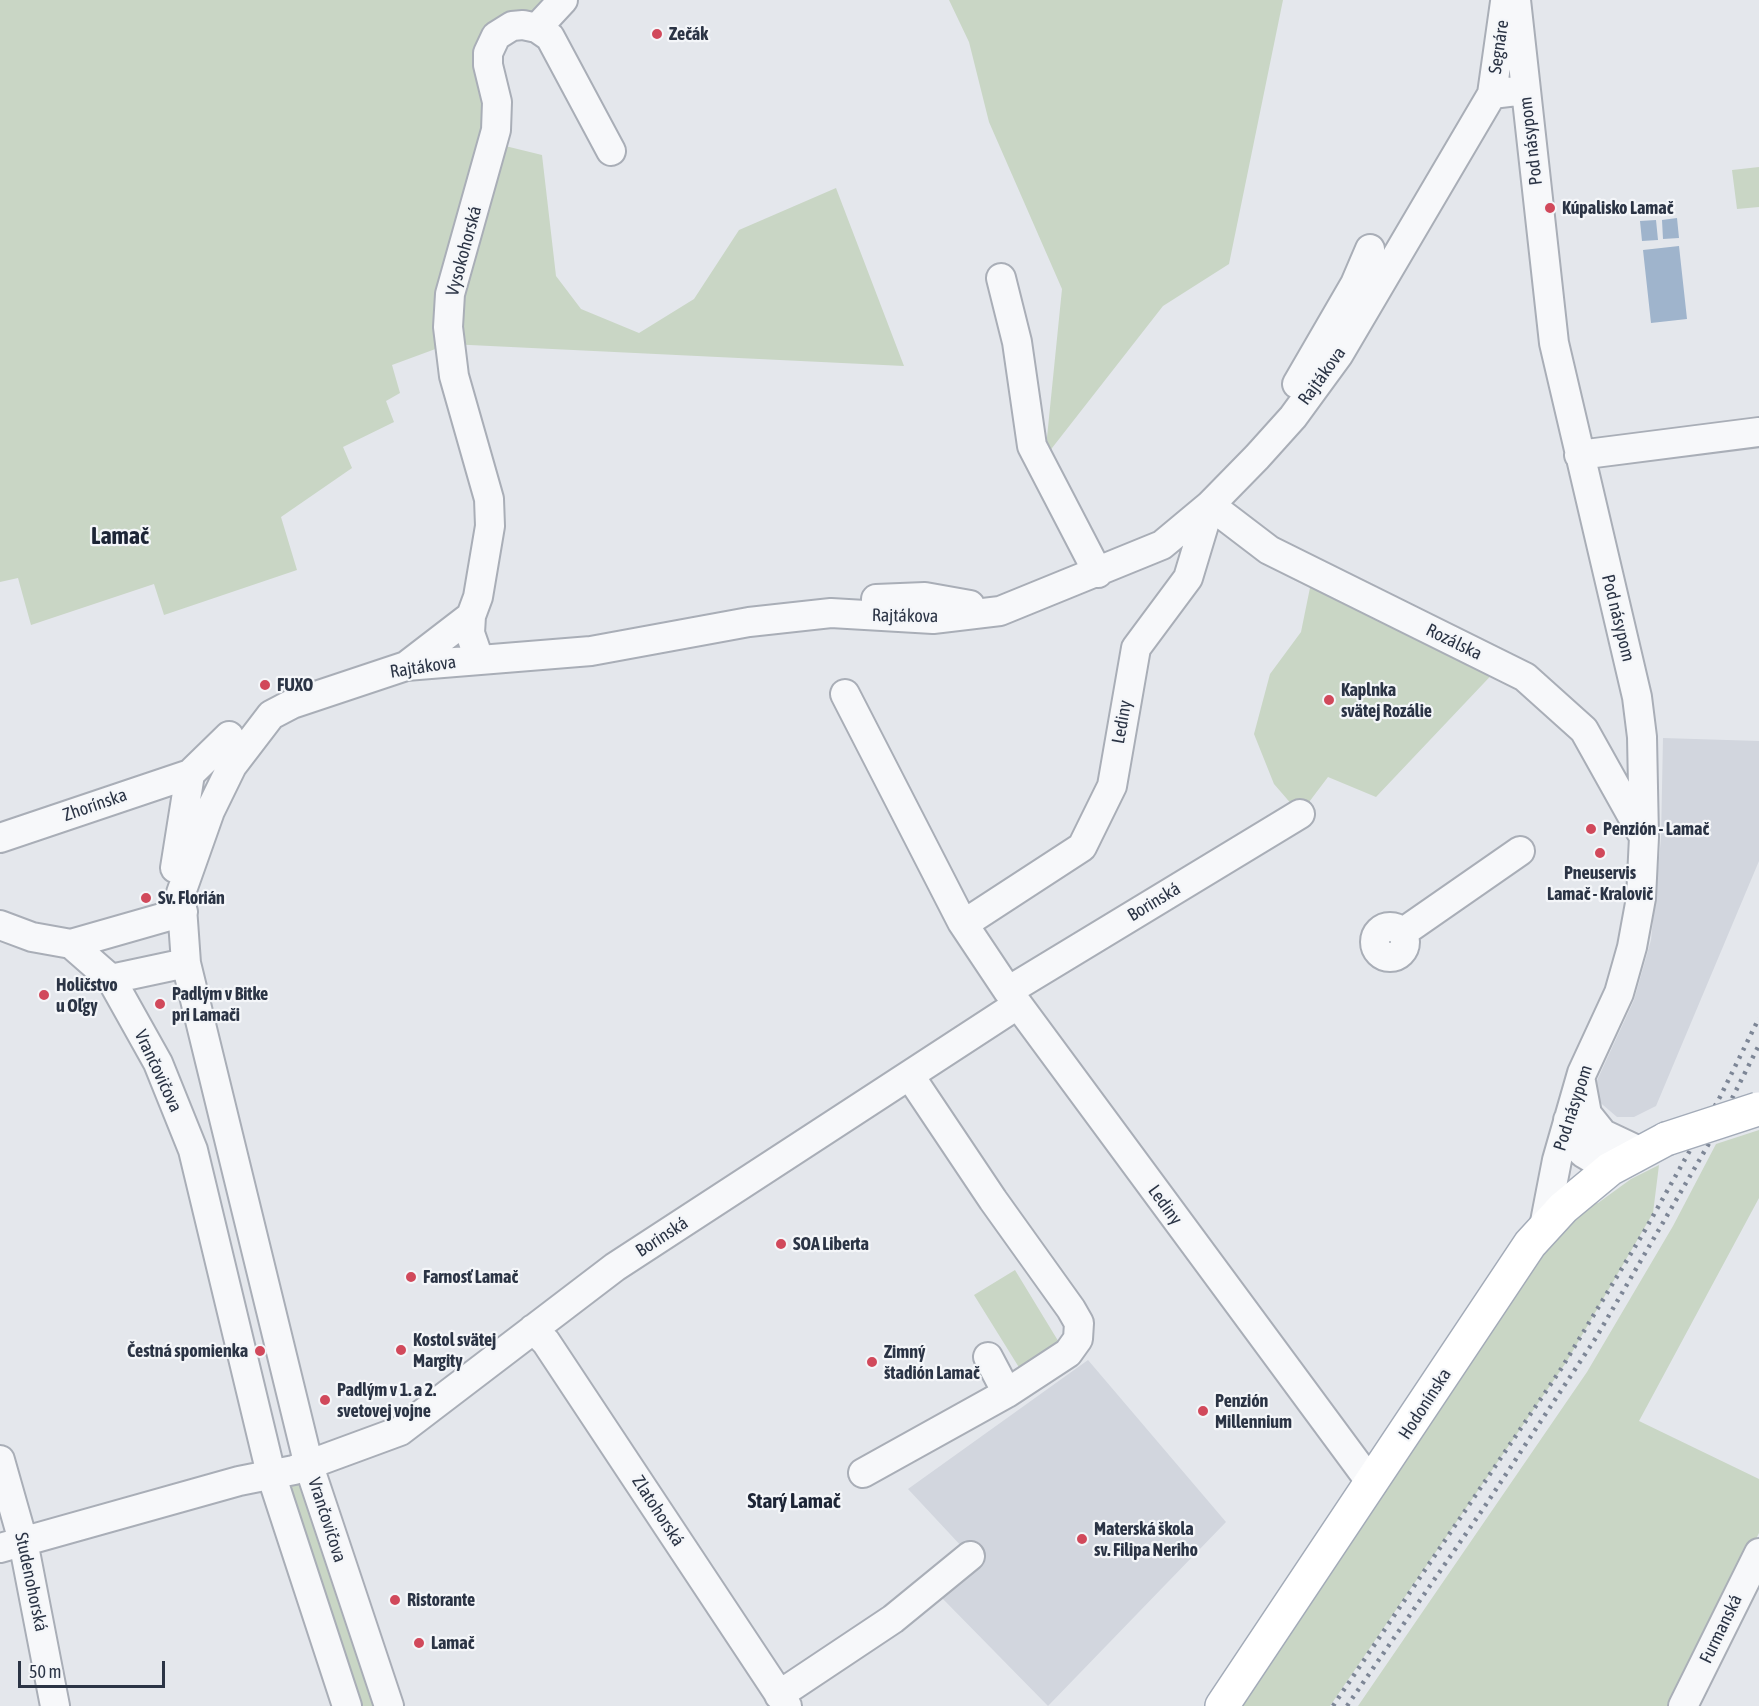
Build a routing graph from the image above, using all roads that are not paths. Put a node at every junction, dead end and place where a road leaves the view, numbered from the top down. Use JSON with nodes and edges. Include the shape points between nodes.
{"nodes":[{"id":1,"x":563,"y":0,"type":"edge"},
{"id":2,"x":1506,"y":0,"type":"edge"},
{"id":3,"x":1516,"y":0,"type":"edge"},
{"id":4,"x":543,"y":32,"type":"junction"},
{"id":5,"x":1525,"y":90,"type":"junction"},
{"id":6,"x":1492,"y":94,"type":"junction"},
{"id":7,"x":611,"y":151,"type":"dead end"},
{"id":8,"x":1370,"y":249,"type":"dead end"},
{"id":9,"x":1000,"y":278,"type":"dead end"},
{"id":10,"x":1759,"y":432,"type":"edge"},
{"id":11,"x":1579,"y":455,"type":"junction"},
{"id":12,"x":1257,"y":457,"type":"junction"},
{"id":13,"x":1210,"y":506,"type":"junction"},
{"id":14,"x":1098,"y":573,"type":"junction"},
{"id":15,"x":471,"y":616,"type":"junction"},
{"id":16,"x":479,"y":659,"type":"junction"},
{"id":17,"x":406,"y":666,"type":"junction"},
{"id":18,"x":845,"y":694,"type":"dead end"},
{"id":19,"x":229,"y":736,"type":"dead end"},
{"id":20,"x":190,"y":774,"type":"junction"},
{"id":21,"x":1300,"y":814,"type":"dead end"},
{"id":22,"x":1644,"y":837,"type":"junction"},
{"id":23,"x":0,"y":838,"type":"edge"},
{"id":24,"x":1520,"y":851,"type":"dead end"},
{"id":25,"x":182,"y":902,"type":"junction"},
{"id":26,"x":962,"y":922,"type":"junction"},
{"id":27,"x":0,"y":925,"type":"edge"},
{"id":28,"x":1402,"y":933,"type":"dead end"},
{"id":29,"x":70,"y":944,"type":"junction"},
{"id":30,"x":186,"y":963,"type":"junction"},
{"id":31,"x":111,"y":978,"type":"junction"},
{"id":32,"x":1012,"y":998,"type":"junction"},
{"id":33,"x":910,"y":1076,"type":"junction"},
{"id":34,"x":1581,"y":1082,"type":"junction"},
{"id":35,"x":1758,"y":1109,"type":"edge"},
{"id":36,"x":1568,"y":1120,"type":"junction"},
{"id":37,"x":1603,"y":1134,"type":"junction"},
{"id":38,"x":1652,"y":1145,"type":"junction"},
{"id":39,"x":1610,"y":1168,"type":"junction"},
{"id":40,"x":1544,"y":1227,"type":"junction"},
{"id":41,"x":534,"y":1329,"type":"junction"},
{"id":42,"x":988,"y":1357,"type":"dead end"},
{"id":43,"x":1007,"y":1393,"type":"junction"},
{"id":44,"x":0,"y":1460,"type":"edge"},
{"id":45,"x":309,"y":1466,"type":"junction"},
{"id":46,"x":863,"y":1473,"type":"dead end"},
{"id":47,"x":271,"y":1474,"type":"junction"},
{"id":48,"x":1372,"y":1484,"type":"junction"},
{"id":49,"x":12,"y":1545,"type":"edge"},
{"id":50,"x":1759,"y":1553,"type":"edge"},
{"id":51,"x":970,"y":1556,"type":"dead end"},
{"id":52,"x":783,"y":1701,"type":"edge"},
{"id":53,"x":56,"y":1706,"type":"edge"},
{"id":54,"x":347,"y":1706,"type":"edge"},
{"id":55,"x":389,"y":1706,"type":"edge"},
{"id":56,"x":1222,"y":1706,"type":"edge"},
{"id":57,"x":1683,"y":1706,"type":"edge"}],
"edges":[{"from":1,"to":4,"type":"street"},
{"from":2,"to":6,"type":"street","name":"Segnáre"},
{"from":3,"to":5,"type":"street","name":"Pod násypom"},
{"from":4,"to":7,"type":"street"},
{"from":4,"to":15,"type":"street","name":"Vysokohorská","via":[[523,25],[503,31],[491,43],[488,65],[497,102],[496,130],[450,294],[448,327],[454,376],[489,499],[490,526]]},
{"from":5,"to":6,"type":"street"},
{"from":5,"to":11,"type":"street","name":"Pod násypom","via":[[1554,343]]},
{"from":6,"to":12,"type":"street","name":"Rajtákova","via":[[1339,354],[1293,417]]},
{"from":8,"to":12,"type":"street","via":[[1355,284]]},
{"from":9,"to":14,"type":"street","via":[[1017,342],[1032,446]]},
{"from":10,"to":11,"type":"street"},
{"from":11,"to":22,"type":"street","name":"Pod násypom","via":[[1637,697]]},
{"from":12,"to":13,"type":"street","name":"Rajtákova"},
{"from":13,"to":14,"type":"street","name":"Rajtákova","via":[[1162,544]]},
{"from":13,"to":22,"type":"street","name":"Rozálska","via":[[1269,550],[1526,677],[1584,730]]},
{"from":13,"to":26,"type":"street","name":"Lediny","via":[[1188,578],[1136,648],[1112,786],[1082,847]]},
{"from":14,"to":16,"type":"street","name":"Rajtákova","via":[[1000,611],[933,619],[831,613],[749,622],[591,651]]},
{"from":15,"to":16,"type":"street","name":"Vysokohorská","via":[[470,633]]},
{"from":15,"to":17,"type":"street"},
{"from":16,"to":17,"type":"street","name":"Rajtákova"},
{"from":17,"to":25,"type":"street","name":"Rajtákova","via":[[292,704],[271,715],[222,782]]},
{"from":18,"to":26,"type":"street","name":"Lediny"},
{"from":19,"to":20,"type":"street"},
{"from":20,"to":23,"type":"street","name":"Zhorínska"},
{"from":20,"to":25,"type":"street","name":"Vrančovičova","via":[[175,866]]},
{"from":21,"to":32,"type":"street","name":"Borinská"},
{"from":22,"to":34,"type":"street","name":"Pod násypom","via":[[1641,898],[1632,947],[1619,993]]},
{"from":24,"to":28,"type":"street"},
{"from":25,"to":29,"type":"street"},
{"from":25,"to":30,"type":"street","name":"Vrančovičova"},
{"from":26,"to":32,"type":"street","name":"Lediny"},
{"from":27,"to":29,"type":"street","via":[[32,937]]},
{"from":29,"to":31,"type":"street","name":"Vrančovičova"},
{"from":30,"to":31,"type":"street"},
{"from":30,"to":45,"type":"street","name":"Vrančovičova"},
{"from":31,"to":47,"type":"street","name":"Vrančovičova","via":[[158,1064],[194,1150]]},
{"from":32,"to":33,"type":"street","name":"Borinská"},
{"from":32,"to":48,"type":"street","name":"Lediny"},
{"from":33,"to":41,"type":"street","name":"Borinská","via":[[615,1267]]},
{"from":33,"to":43,"type":"street","via":[[1078,1323],[1078,1339],[1068,1353]]},
{"from":34,"to":36,"type":"street","name":"Pod násypom"},
{"from":34,"to":37,"type":"street","via":[[1587,1114]]},
{"from":35,"to":38,"type":"main road","name":"Hodonínska","bridge":true},
{"from":36,"to":39,"type":"street","via":[[1583,1153]]},
{"from":36,"to":40,"type":"street","name":"Pod násypom"},
{"from":37,"to":38,"type":"street"},
{"from":37,"to":39,"type":"street"},
{"from":38,"to":39,"type":"main road","name":"Hodonínska"},
{"from":39,"to":40,"type":"main road","name":"Hodonínska"},
{"from":40,"to":48,"type":"main road","name":"Hodonínska","via":[[1519,1258]]},
{"from":41,"to":45,"type":"street","name":"Borinská","via":[[400,1431]]},
{"from":41,"to":52,"type":"street","name":"Zlatohorská"},
{"from":42,"to":43,"type":"street"},
{"from":43,"to":46,"type":"street"},
{"from":44,"to":49,"type":"street","name":"Studenohorská"},
{"from":45,"to":47,"type":"street","name":"Borinská"},
{"from":45,"to":55,"type":"street","name":"Vrančovičova"},
{"from":47,"to":49,"type":"street","name":"Borinská"},
{"from":47,"to":54,"type":"street","name":"Vrančovičova"},
{"from":48,"to":56,"type":"main road","name":"Hodonínska"},
{"from":49,"to":53,"type":"street","name":"Studenohorská"},
{"from":50,"to":57,"type":"street","name":"Furmanská"},
{"from":51,"to":52,"type":"street","name":"Zlatohorská"}]}
